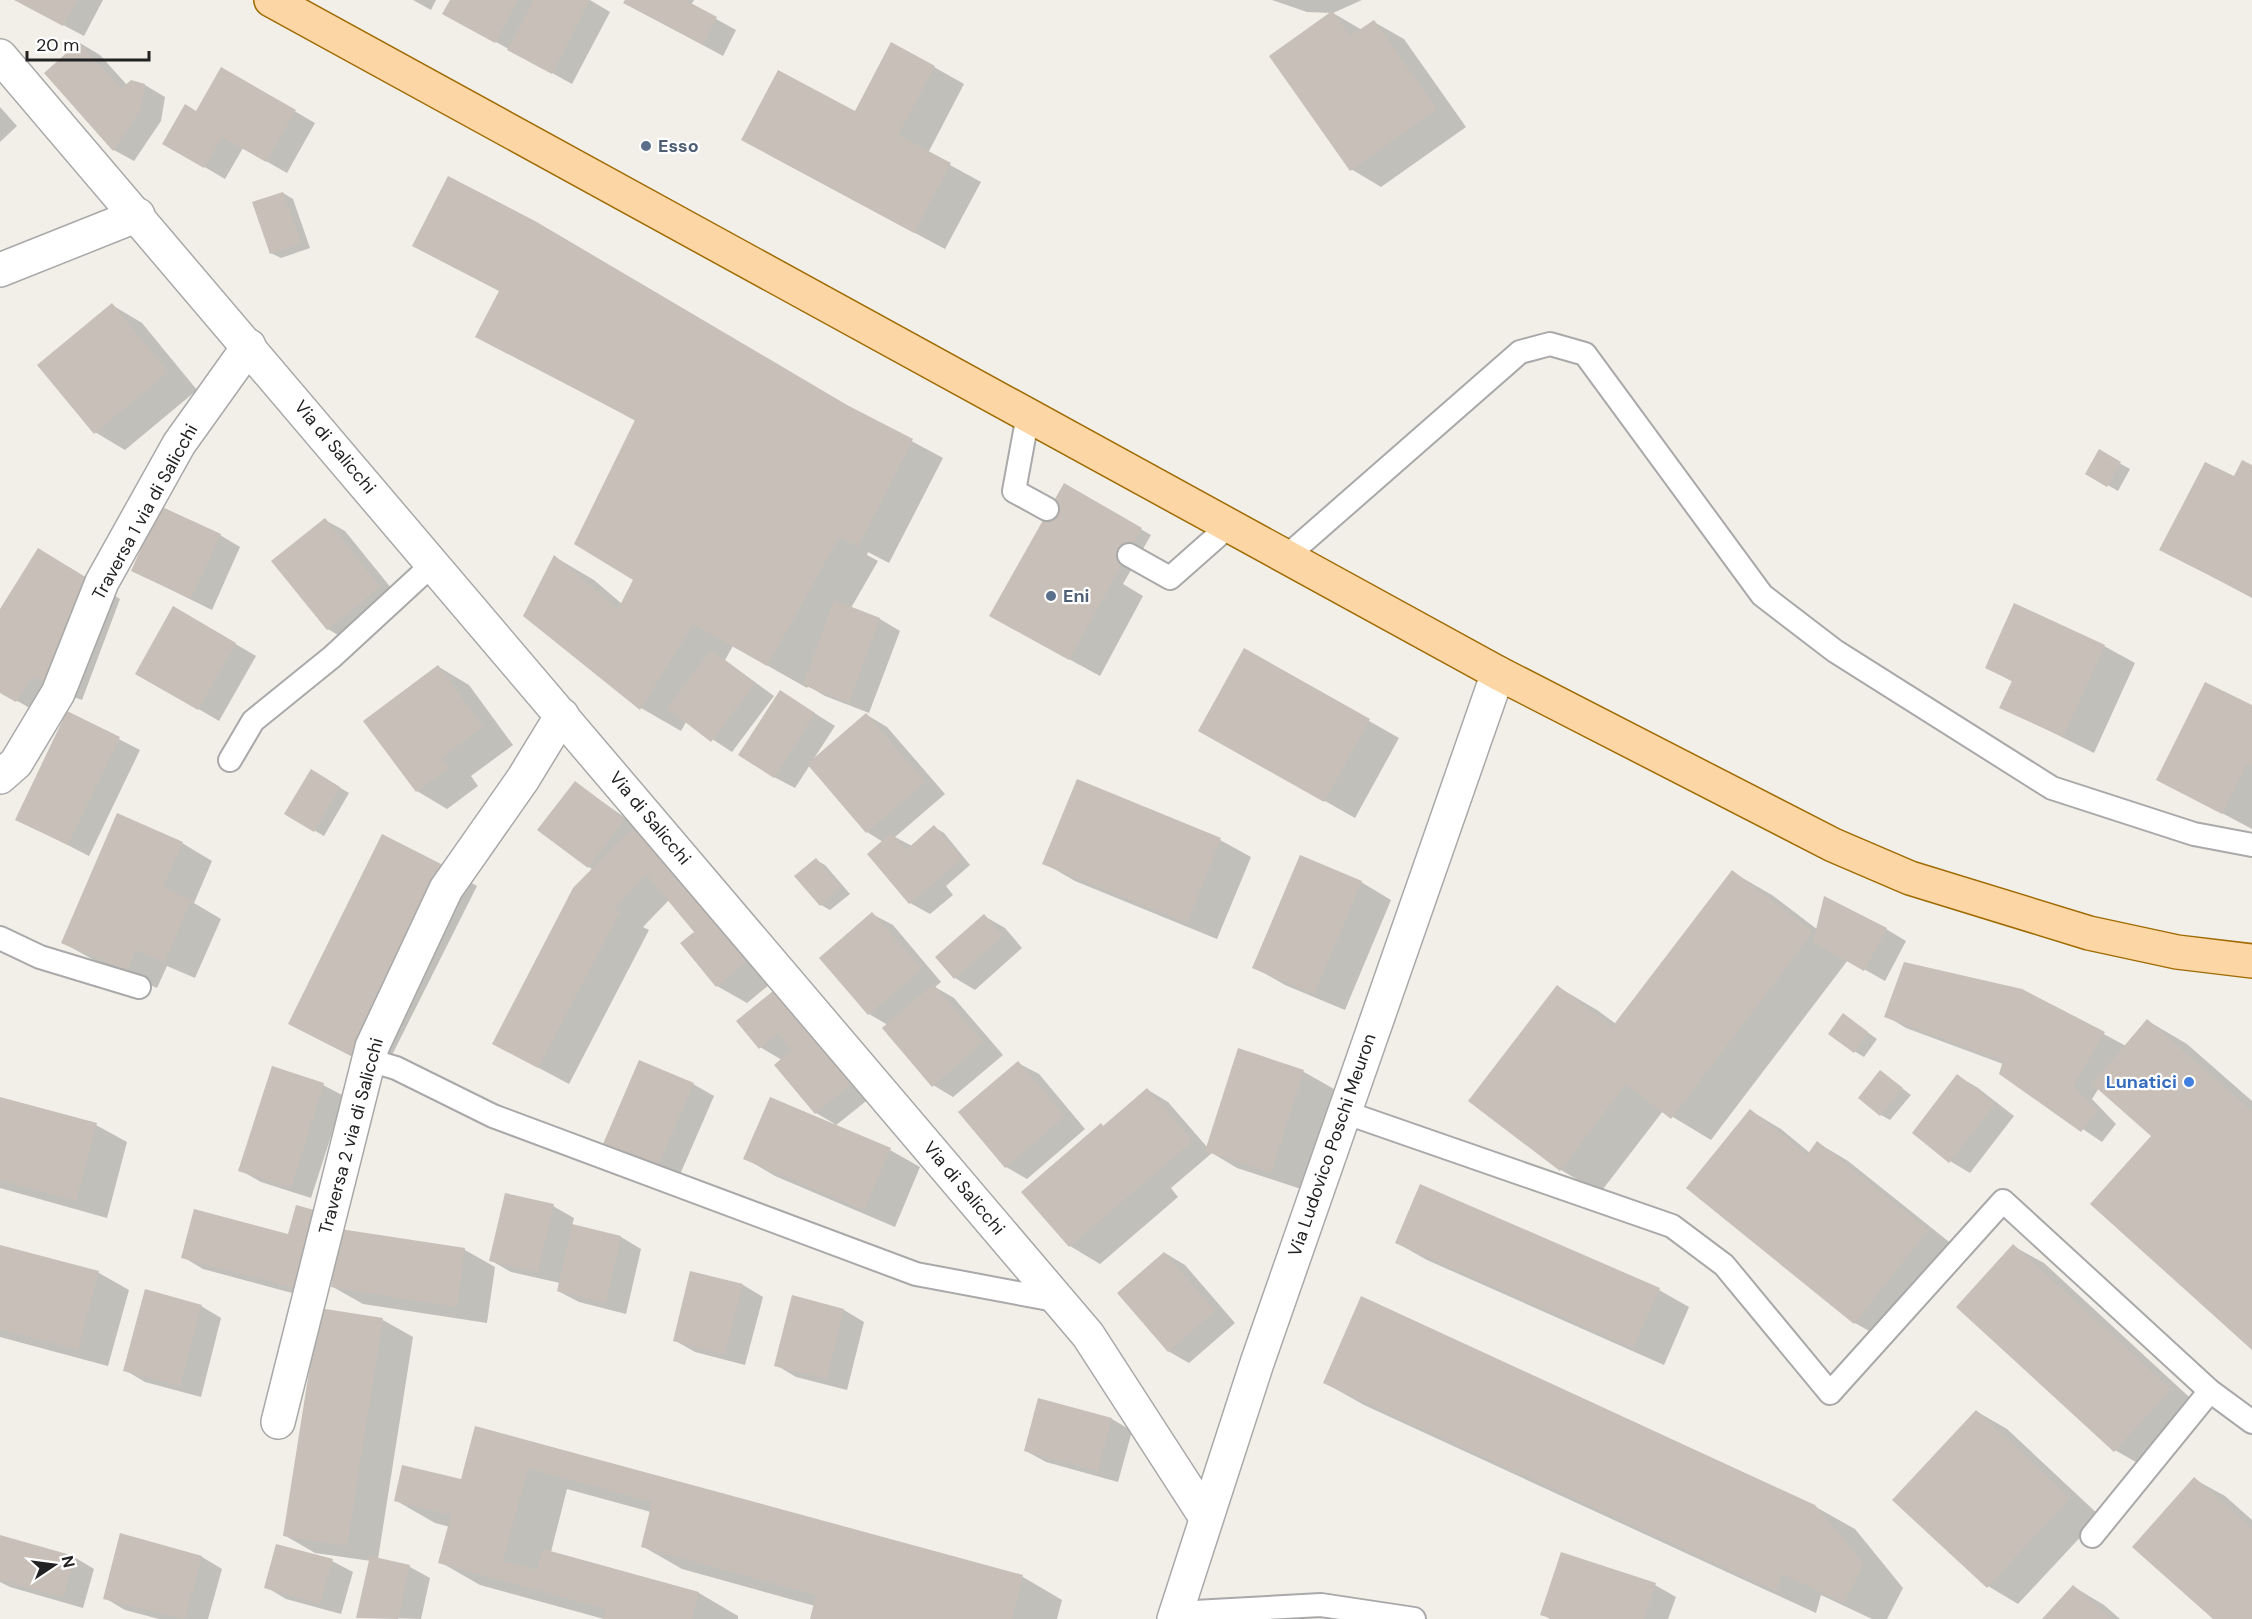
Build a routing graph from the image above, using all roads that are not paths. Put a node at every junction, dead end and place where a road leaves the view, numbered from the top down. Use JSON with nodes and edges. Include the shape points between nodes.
{"nodes":[{"id":1,"x":271,"y":0,"type":"edge"},
{"id":2,"x":0,"y":56,"type":"edge"},
{"id":3,"x":138,"y":215,"type":"junction"},
{"id":4,"x":0,"y":270,"type":"edge"},
{"id":5,"x":249,"y":346,"type":"junction"},
{"id":6,"x":1028,"y":416,"type":"junction"},
{"id":7,"x":1047,"y":509,"type":"dead end"},
{"id":8,"x":1230,"y":525,"type":"junction"},
{"id":9,"x":1130,"y":555,"type":"dead end"},
{"id":10,"x":1287,"y":556,"type":"junction"},
{"id":11,"x":434,"y":563,"type":"junction"},
{"id":12,"x":1498,"y":673,"type":"junction"},
{"id":13,"x":562,"y":715,"type":"junction"},
{"id":14,"x":230,"y":760,"type":"dead end"},
{"id":15,"x":0,"y":777,"type":"edge"},
{"id":16,"x":2252,"y":845,"type":"edge"},
{"id":17,"x":0,"y":938,"type":"edge"},
{"id":18,"x":2252,"y":961,"type":"edge"},
{"id":19,"x":139,"y":987,"type":"dead end"},
{"id":20,"x":369,"y":1060,"type":"junction"},
{"id":21,"x":1344,"y":1112,"type":"junction"},
{"id":22,"x":1060,"y":1301,"type":"junction"},
{"id":23,"x":2210,"y":1391,"type":"junction"},
{"id":24,"x":278,"y":1422,"type":"dead end"},
{"id":25,"x":2252,"y":1422,"type":"edge"},
{"id":26,"x":1205,"y":1516,"type":"junction"},
{"id":27,"x":2092,"y":1536,"type":"dead end"},
{"id":28,"x":1256,"y":1614,"type":"edge"},
{"id":29,"x":1175,"y":1616,"type":"edge"},
{"id":30,"x":1414,"y":1619,"type":"edge"}],
"edges":[{"from":1,"to":6,"type":"main road"},
{"from":2,"to":3,"type":"street","name":"Via di Salicchi"},
{"from":3,"to":4,"type":"street"},
{"from":3,"to":5,"type":"street","name":"Via di Salicchi"},
{"from":5,"to":11,"type":"street","name":"Via di Salicchi"},
{"from":5,"to":15,"type":"street","name":"Traversa 1 via di Salicchi","via":[[178,444],[102,582],[58,693],[16,763]]},
{"from":6,"to":7,"type":"lane","via":[[1014,491]]},
{"from":6,"to":8,"type":"main road"},
{"from":8,"to":9,"type":"lane","via":[[1170,578]]},
{"from":8,"to":10,"type":"main road"},
{"from":10,"to":12,"type":"main road"},
{"from":10,"to":16,"type":"lane","via":[[1520,352],[1550,344],[1585,354],[1762,595],[1835,651],[2052,788],[2194,834]]},
{"from":11,"to":13,"type":"street","name":"Via di Salicchi"},
{"from":11,"to":14,"type":"lane","via":[[332,657],[253,721]]},
{"from":12,"to":18,"type":"main road","via":[[1833,845],[1910,878],[2089,933],[2177,952]]},
{"from":12,"to":21,"type":"street","name":"Via Ludovico Poschi Meuron"},
{"from":13,"to":20,"type":"street","name":"Traversa 2 via di Salicchi","via":[[523,779],[446,888]]},
{"from":13,"to":22,"type":"street","name":"Via di Salicchi"},
{"from":17,"to":19,"type":"lane","via":[[40,957]]},
{"from":20,"to":22,"type":"lane","via":[[396,1068],[493,1116],[916,1274]]},
{"from":20,"to":24,"type":"street","name":"Traversa 2 via di Salicchi"},
{"from":21,"to":23,"type":"lane","via":[[1672,1226],[1724,1264],[1830,1393],[2003,1201]]},
{"from":21,"to":26,"type":"street","name":"Via Ludovico Poschi Meuron"},
{"from":22,"to":26,"type":"street","name":"Via di Salicchi","via":[[1088,1335]]},
{"from":23,"to":25,"type":"lane"},
{"from":23,"to":27,"type":"lane"},
{"from":26,"to":29,"type":"street"},
{"from":28,"to":29,"type":"lane"},
{"from":28,"to":30,"type":"lane","via":[[1321,1605]]}]}
